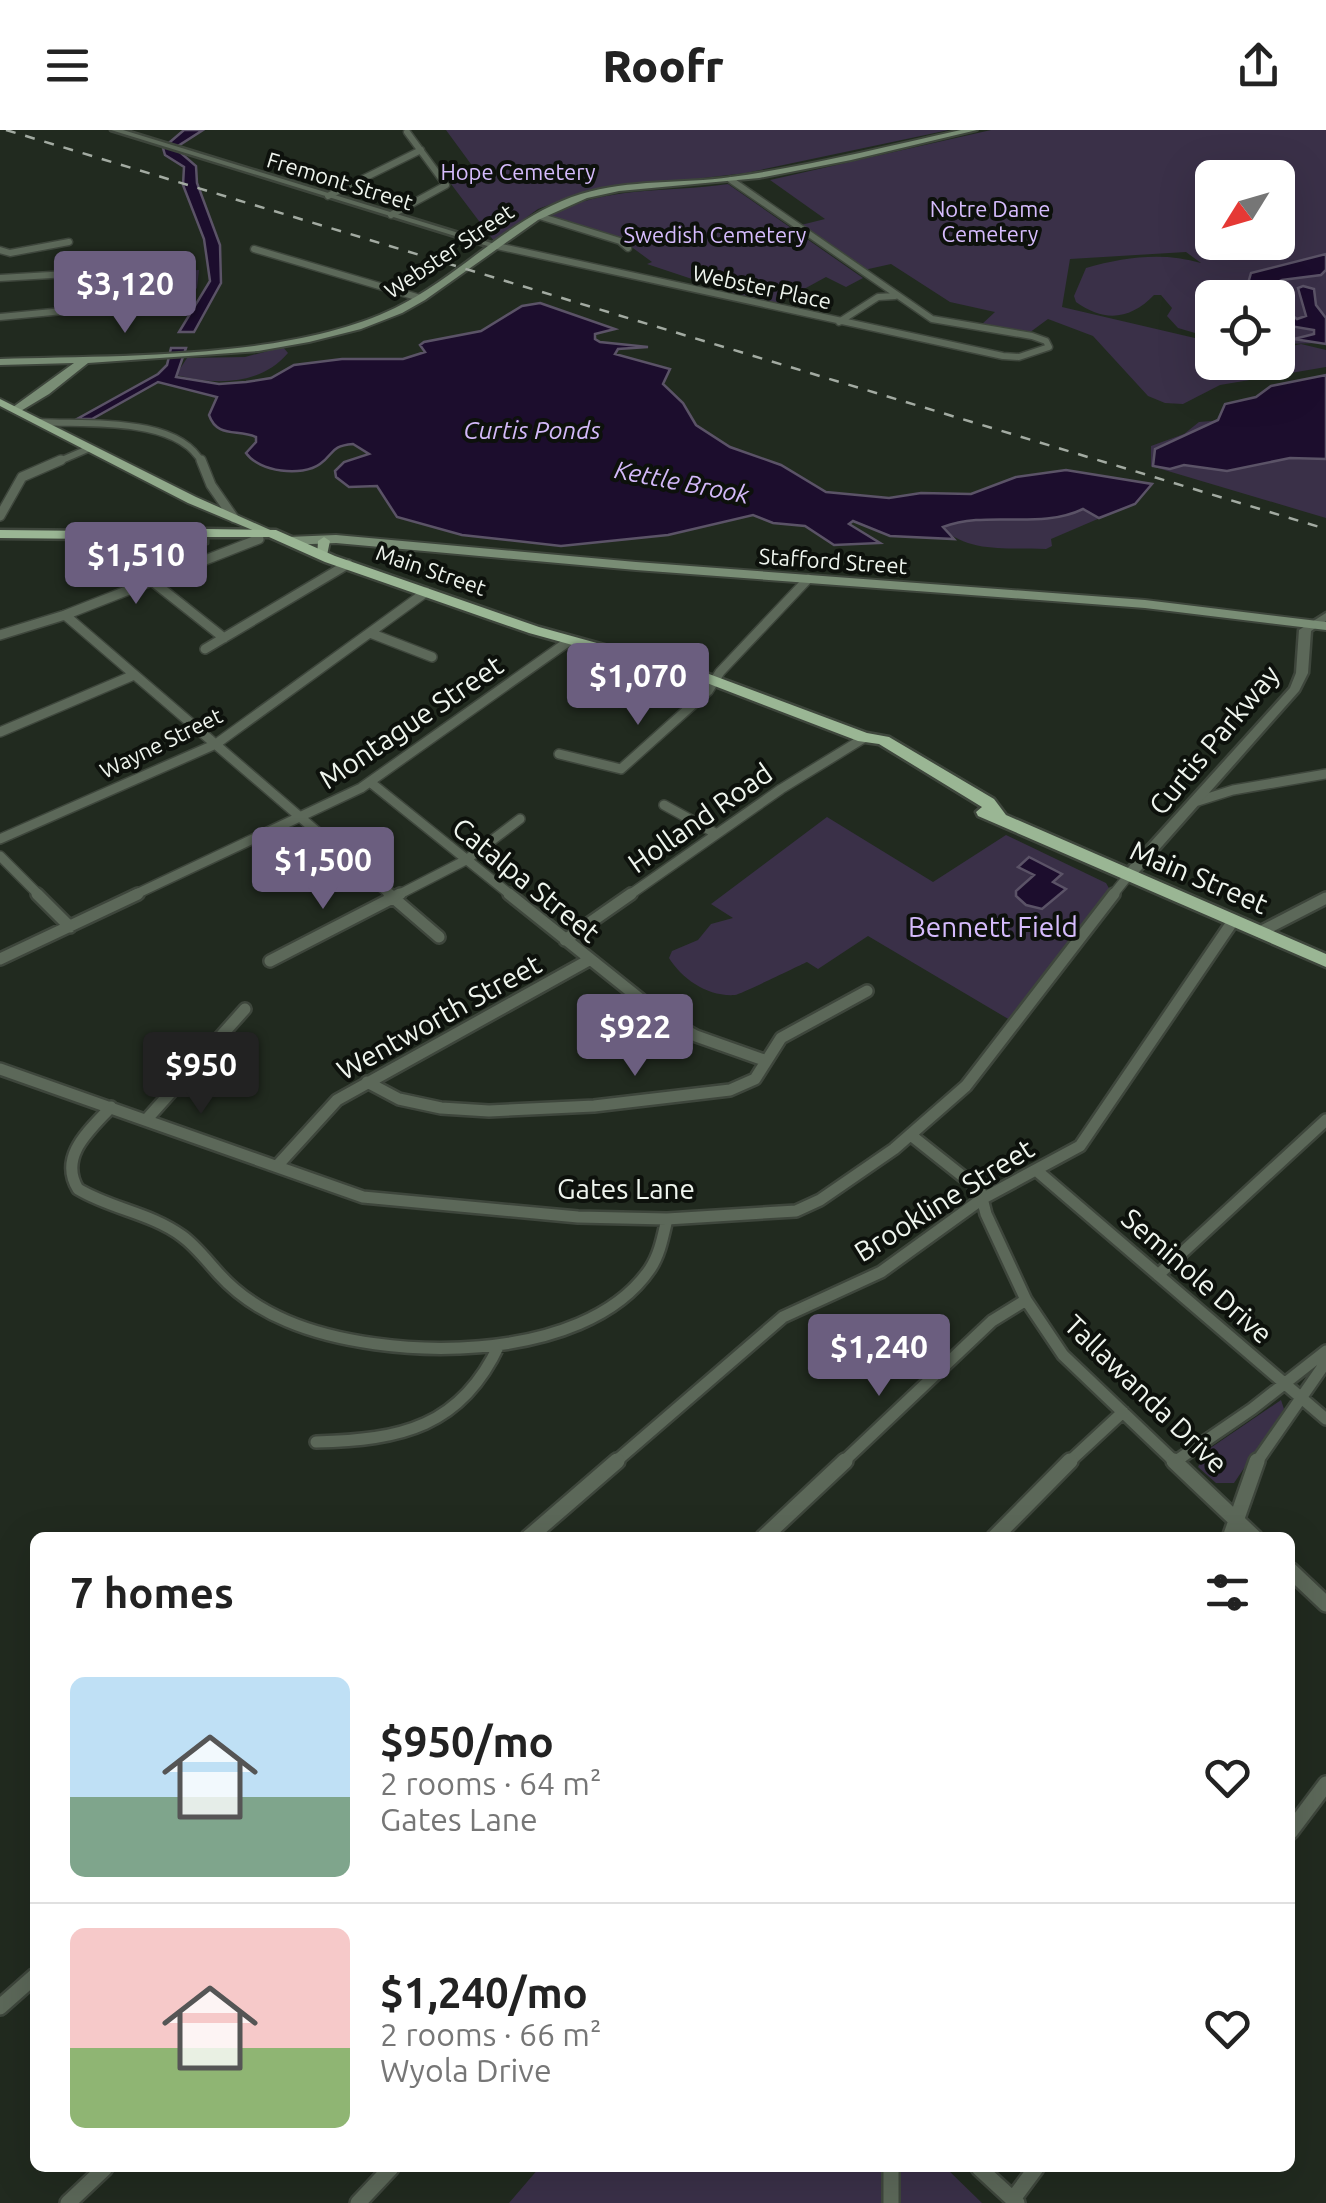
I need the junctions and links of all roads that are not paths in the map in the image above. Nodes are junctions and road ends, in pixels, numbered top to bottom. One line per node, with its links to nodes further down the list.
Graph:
1 (115, 130): 6 (street, Fremont Street)
2 (974, 130): 5 (main road, Webster Street)
3 (408, 132): 4 (street)
4 (421, 150): 6 (street); 7 (street)
5 (731, 180): 8 (main road, Webster Street); 16 (street)
6 (328, 196): 7 (street, Fremont Street)
7 (391, 215): 10 (street, Fremont Street)
8 (539, 216): 10 (main road, Webster Street); 11 (street)
9 (69, 242): 13 (street)
10 (497, 246): 17 (main road, Webster Street); 20 (street, Webster Place)
11 (628, 248)
12 (254, 249): 17 (street)
13 (0, 250)
14 (102, 272): 15 (street)
15 (0, 278)
16 (895, 296): 20 (street); 20 (street, Webster Place)
17 (420, 298): 21 (main road, Webster Street)
18 (116, 306): 19 (street)
19 (0, 316)
20 (839, 322)
21 (85, 359): 22 (main road, Webster Street); 24 (main road)
22 (0, 362)
23 (0, 402): 24 (main road)
24 (15, 410): 25 (main road); 26 (main road)
25 (0, 416)
26 (40, 422): 27 (main road); 29 (street)
27 (90, 448): 28 (street); 29 (main road)
28 (0, 516)
29 (230, 516): 31 (main road); 32 (main road)
30 (0, 534): 31 (highway, Main Street)
31 (200, 534): 32 (highway, Main Street)
32 (265, 536): 33 (highway, Main Street); 33 (main road, Stafford Street); 36 (street)
33 (327, 545): 34 (highway, Main Street); 35 (main road, Stafford Street)
34 (348, 564): 37 (highway, Main Street); 44 (street)
35 (808, 579): 40 (main road, Stafford Street); 49 (street)
36 (152, 580): 38 (street); 44 (street)
37 (426, 592): 42 (street, Wayne Street); 45 (highway, Main Street)
38 (64, 615): 43 (street); 48 (street)
39 (1326, 616): 40 (street)
40 (1310, 624): 41 (main road, Stafford Street); 56 (street, Curtis Parkway)
41 (1326, 626)
42 (370, 633): 47 (street); 52 (street, Wayne Street)
43 (0, 635)
44 (224, 638): 46 (street)
45 (570, 640): 49 (highway, Main Street); 55 (street, Montague Street)
46 (205, 650)
47 (432, 658)
48 (134, 674): 50 (street); 52 (street)
49 (714, 681): 51 (highway, Main Street); 53 (street)
50 (0, 732)
51 (864, 738): 60 (street, Holland Road); 64 (highway, Main Street)
52 (216, 744): 58 (street); 61 (street, Wayne Street)
53 (558, 754)
54 (1326, 774): 56 (street)
55 (370, 782): 58 (street, Montague Street); 63 (street, Catalpa Street)
56 (1198, 801): 64 (street, Curtis Parkway)
57 (664, 805): 60 (street)
58 (301, 818): 65 (street); 68 (street, Montague Street)
59 (520, 819): 63 (street)
60 (715, 834): 71 (street, Holland Road)
61 (0, 840)
62 (0, 856): 68 (street)
63 (466, 860): 65 (street); 71 (street, Catalpa Street)
64 (1128, 876): 67 (highway, Main Street); 84 (street, Gates Lane)
65 (394, 898): 70 (street); 75 (street)
66 (1326, 898): 69 (street)
67 (1233, 921): 69 (highway, Main Street); 86 (street, Brookline Street)
68 (70, 927): 72 (street, Montague Street)
69 (1260, 932): 74 (highway, Main Street)
70 (439, 937)
71 (565, 940): 73 (street, Catalpa Street)
72 (0, 959)
73 (590, 960): 78 (street, Catalpa Street); 80 (street, Wentworth Street)
74 (1326, 960)
75 (270, 961)
76 (867, 991): 78 (street)
77 (245, 1009): 82 (street)
78 (764, 1060): 80 (street)
79 (0, 1069): 81 (street, Gates Lane)
80 (367, 1082): 85 (street, Wentworth Street)
81 (111, 1106): 82 (street, Gates Lane); 91 (street)
82 (147, 1119): 85 (street, Gates Lane)
83 (1326, 1120): 89 (street)
84 (912, 1136): 87 (street, Tallawanda Drive); 88 (street, Gates Lane)
85 (276, 1166): 88 (street, Gates Lane)
86 (1036, 1170): 87 (street, Brookline Street); 89 (street, Seminole Drive)
87 (982, 1199): 90 (street, Tallawanda Drive); 101 (street, Brookline Street)
88 (667, 1219): 91 (street)
89 (1158, 1275): 94 (street, Seminole Drive)
90 (1026, 1300): 96 (street, Tallawanda Drive); 102 (street)
91 (499, 1345): 98 (street)
92 (1326, 1351): 94 (street)
93 (1326, 1362): 95 (street)
94 (1285, 1384): 95 (street, Seminole Drive); 99 (street)
95 (1298, 1396): 97 (street, Seminole Drive); 100 (street)
96 (1123, 1412): 99 (street, Tallawanda Drive); 103 (street)
97 (1326, 1419)
98 (316, 1442)
99 (1176, 1461): 100 (street, Tallawanda Drive)
100 (1239, 1520): 104 (street); 105 (street, Tallawanda Drive)
101 (535, 1532)
102 (769, 1532)
103 (1000, 1532)
104 (1233, 1532)
105 (1250, 1532)
106 (1295, 1575): 107 (street)
107 (1326, 1604)
108 (1326, 1784): 109 (street)
109 (1295, 1825)
110 (30, 1980): 111 (street)
111 (0, 2007)
112 (101, 2172): 118 (street)
113 (387, 2172): 119 (street)
114 (891, 2172): 120 (street)
115 (983, 2172): 117 (street)
116 (1033, 2172): 117 (street)
117 (1014, 2201)
118 (68, 2203)
119 (358, 2203)
120 (891, 2203)

